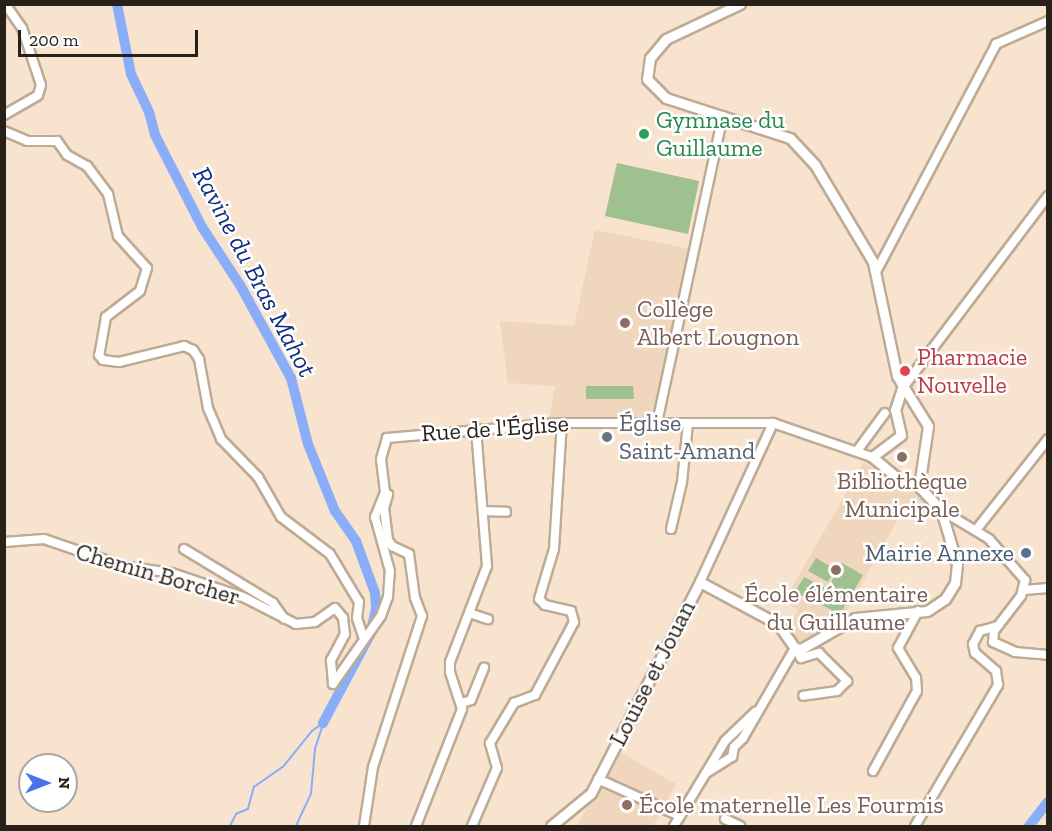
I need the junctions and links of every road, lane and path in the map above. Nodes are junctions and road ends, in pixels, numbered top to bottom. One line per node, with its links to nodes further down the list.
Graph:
1 (5, 4): 4 (street)
2 (740, 4): 5 (main road)
3 (1047, 21): 8 (street)
4 (4, 115)
5 (723, 116): 8 (main road); 12 (street)
6 (4, 131): 36 (street)
7 (1047, 196): 9 (street)
8 (876, 272): 9 (main road)
9 (902, 389): 18 (main road); 20 (main road)
10 (885, 413): 17 (street)
11 (562, 423): 12 (street, Rue de l'Église); 15 (street, Rue de l'Église); 50 (street)
12 (657, 423): 13 (street, Rue de l'Église)
13 (687, 423): 14 (street, Rue de l'Église); 24 (street)
14 (773, 423): 17 (street, Rue de l'Église); 28 (street)
15 (476, 428): 19 (street, Rue de l'Église); 22 (street)
16 (1047, 439): 25 (street)
17 (857, 451): 18 (street, Rue de l'Église)
18 (872, 457): 20 (main road)
19 (387, 482): 36 (street); 48 (street)
20 (919, 486): 21 (main road)
21 (941, 510): 25 (street); 31 (main road)
22 (483, 511): 23 (street); 32 (street)
23 (506, 512)
24 (671, 529)
25 (976, 530): 30 (street)
26 (4, 542): 33 (street, Chemin Borcher)
27 (184, 549): 33 (street)
28 (700, 582): 37 (main road, Louise et Jouan); 45 (main road, Louise et Jouan)
29 (1047, 588): 30 (street)
30 (1024, 590): 35 (street)
31 (918, 611): 37 (main road); 43 (street)
32 (469, 613): 34 (street); 41 (street)
33 (284, 619): 36 (street, Chemin Borcher)
34 (488, 620)
35 (997, 627): 38 (street); 54 (street)
36 (365, 633)
37 (795, 648): 40 (street); 42 (street)
38 (1047, 655)
39 (484, 668): 41 (street)
40 (803, 696)
41 (462, 703): 49 (street)
42 (756, 711): 44 (street); 44 (street)
43 (873, 771)
44 (706, 773): 46 (street)
45 (598, 779): 46 (street); 51 (main road, Louise et Jouan)
46 (680, 816): 52 (street)
47 (725, 819): 53 (street)
48 (364, 826)
49 (416, 826)
50 (472, 826)
51 (551, 826)
52 (675, 826)
53 (741, 826)
54 (915, 826)

